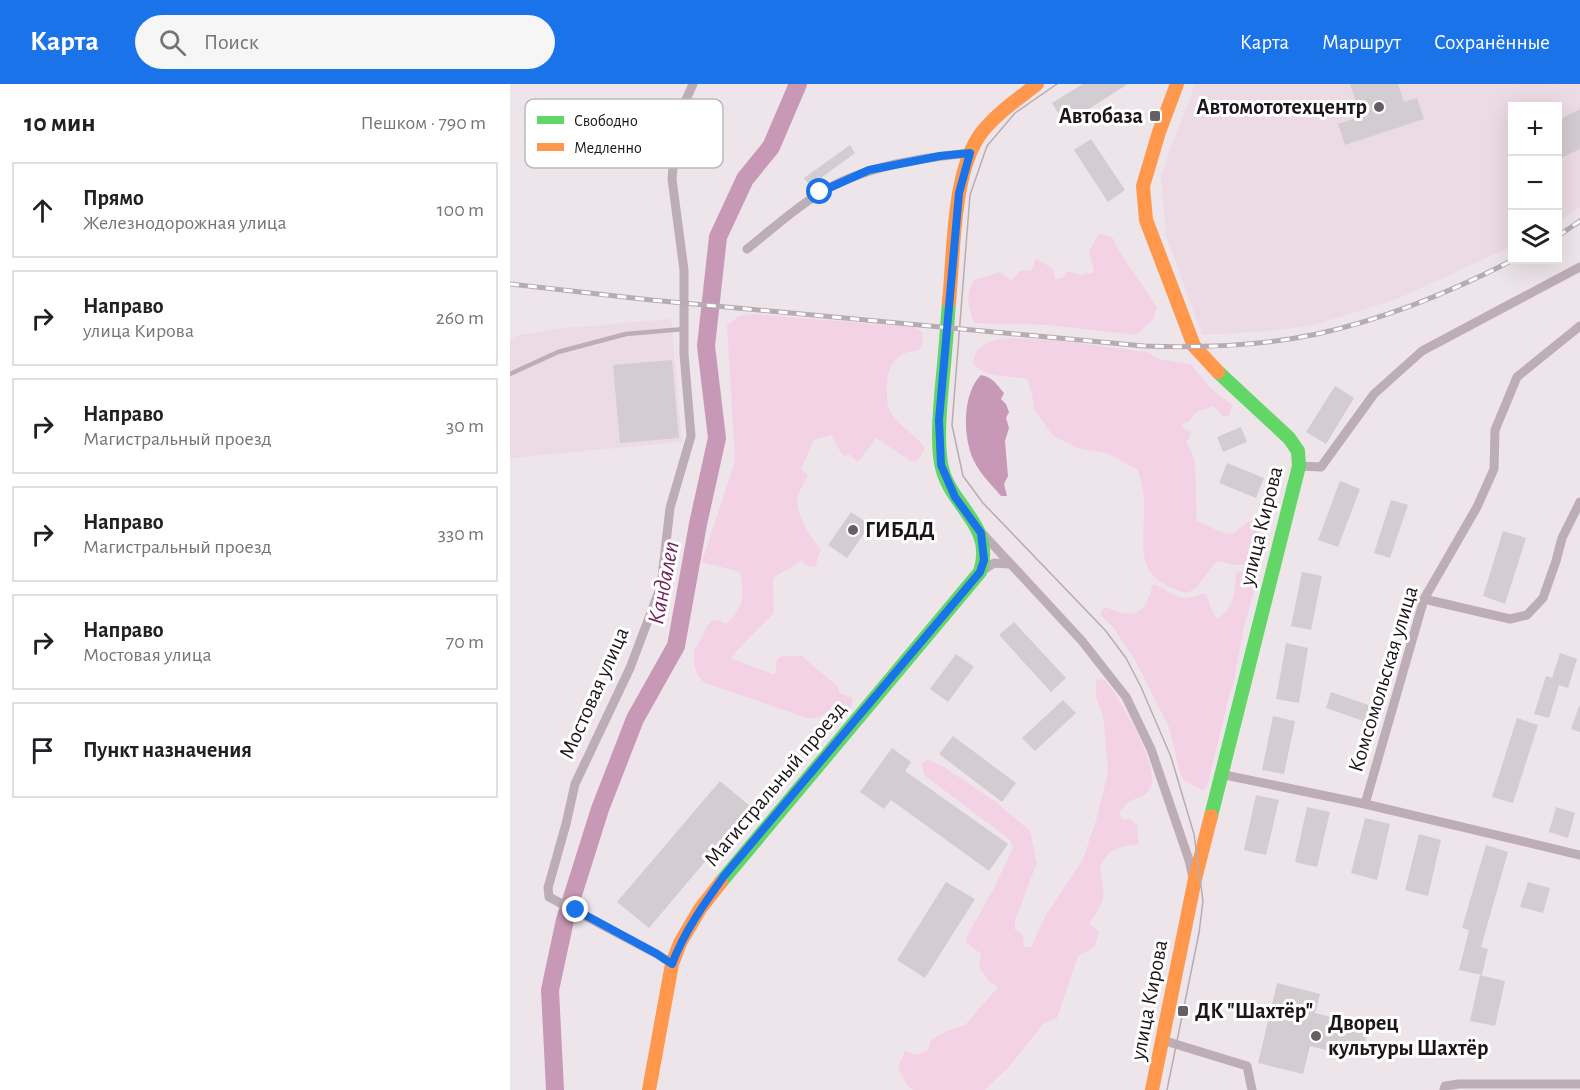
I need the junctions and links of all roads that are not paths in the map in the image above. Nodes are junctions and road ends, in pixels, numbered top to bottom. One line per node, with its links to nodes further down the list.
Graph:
1 (693, 84): 4 (street, Мостовая улица)
2 (1037, 84): 5 (main road, улица Кирова)
3 (1177, 84): 12 (main road, улица Кирова)
4 (686, 99)
5 (970, 153): 7 (street); 14 (main road, улица Кирова)
6 (673, 168): 10 (street, Мостовая улица)
7 (747, 249)
8 (1580, 267): 12 (street)
9 (1580, 326): 17 (street, Комсомольская улица)
10 (684, 328): 11 (lane); 22 (street, Мостовая улица)
11 (510, 374)
12 (1299, 466): 18 (main road, улица Кирова)
13 (1580, 502): 17 (street)
14 (981, 533): 15 (street, улица Кирова); 16 (main road)
15 (1009, 564): 16 (street); 21 (street, улица Кирова)
16 (980, 572): 22 (main road, Магистральный проезд)
17 (1424, 598): 19 (street, Комсомольская улица)
18 (1220, 774): 19 (street); 21 (main road, улица Кирова)
19 (1365, 804): 20 (street)
20 (1580, 855)
21 (1194, 884): 23 (main road, улица Кирова)
22 (672, 964): 25 (main road, Магистральный проезд)
23 (1162, 1040): 26 (main road, улица Кирова); 27 (street)
24 (1580, 1084): 28 (street)
25 (649, 1090)
26 (1152, 1090)
27 (1252, 1090)
28 (1444, 1090)

